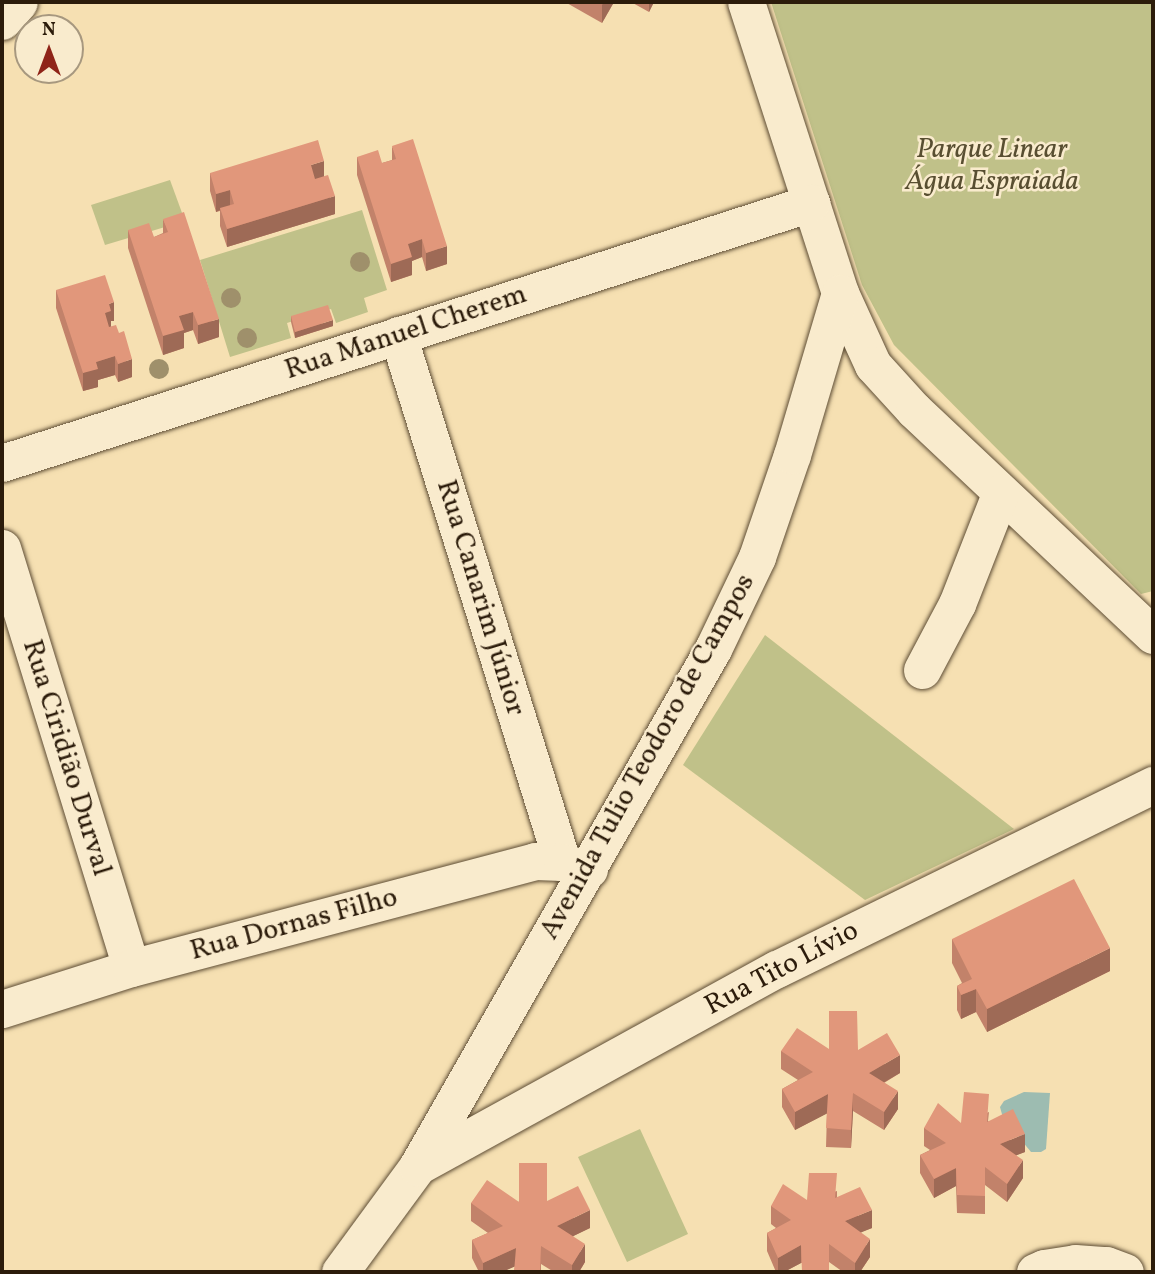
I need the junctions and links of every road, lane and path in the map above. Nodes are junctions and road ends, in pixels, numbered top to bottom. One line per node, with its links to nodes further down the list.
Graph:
1 (746, 2): 2 (street)
2 (811, 203): 3 (street); 4 (street, Rua Manuel Cherem)
3 (840, 293): 6 (street); 11 (street, Avenida Tulio Teodoro de Campos)
4 (398, 335): 5 (street, Rua Manuel Cherem); 11 (street, Rua Canarim Júnior)
5 (2, 463)
6 (1001, 492): 8 (street); 9 (street)
7 (2, 548): 12 (street, Rua Ciridião Durval)
8 (1153, 635)
9 (922, 670)
10 (1153, 785): 14 (street, Rua Tito Lívio)
11 (576, 865): 12 (street, Rua Dornas Filho); 14 (street, Avenida Tulio Teodoro de Campos)
12 (131, 968): 13 (street, Rua Dornas Filho)
13 (2, 1009)
14 (418, 1167): 15 (street, Avenida Tulio Teodoro de Campos)
15 (340, 1272)
16 (1035, 1272): 17 (street)
17 (1125, 1272)

